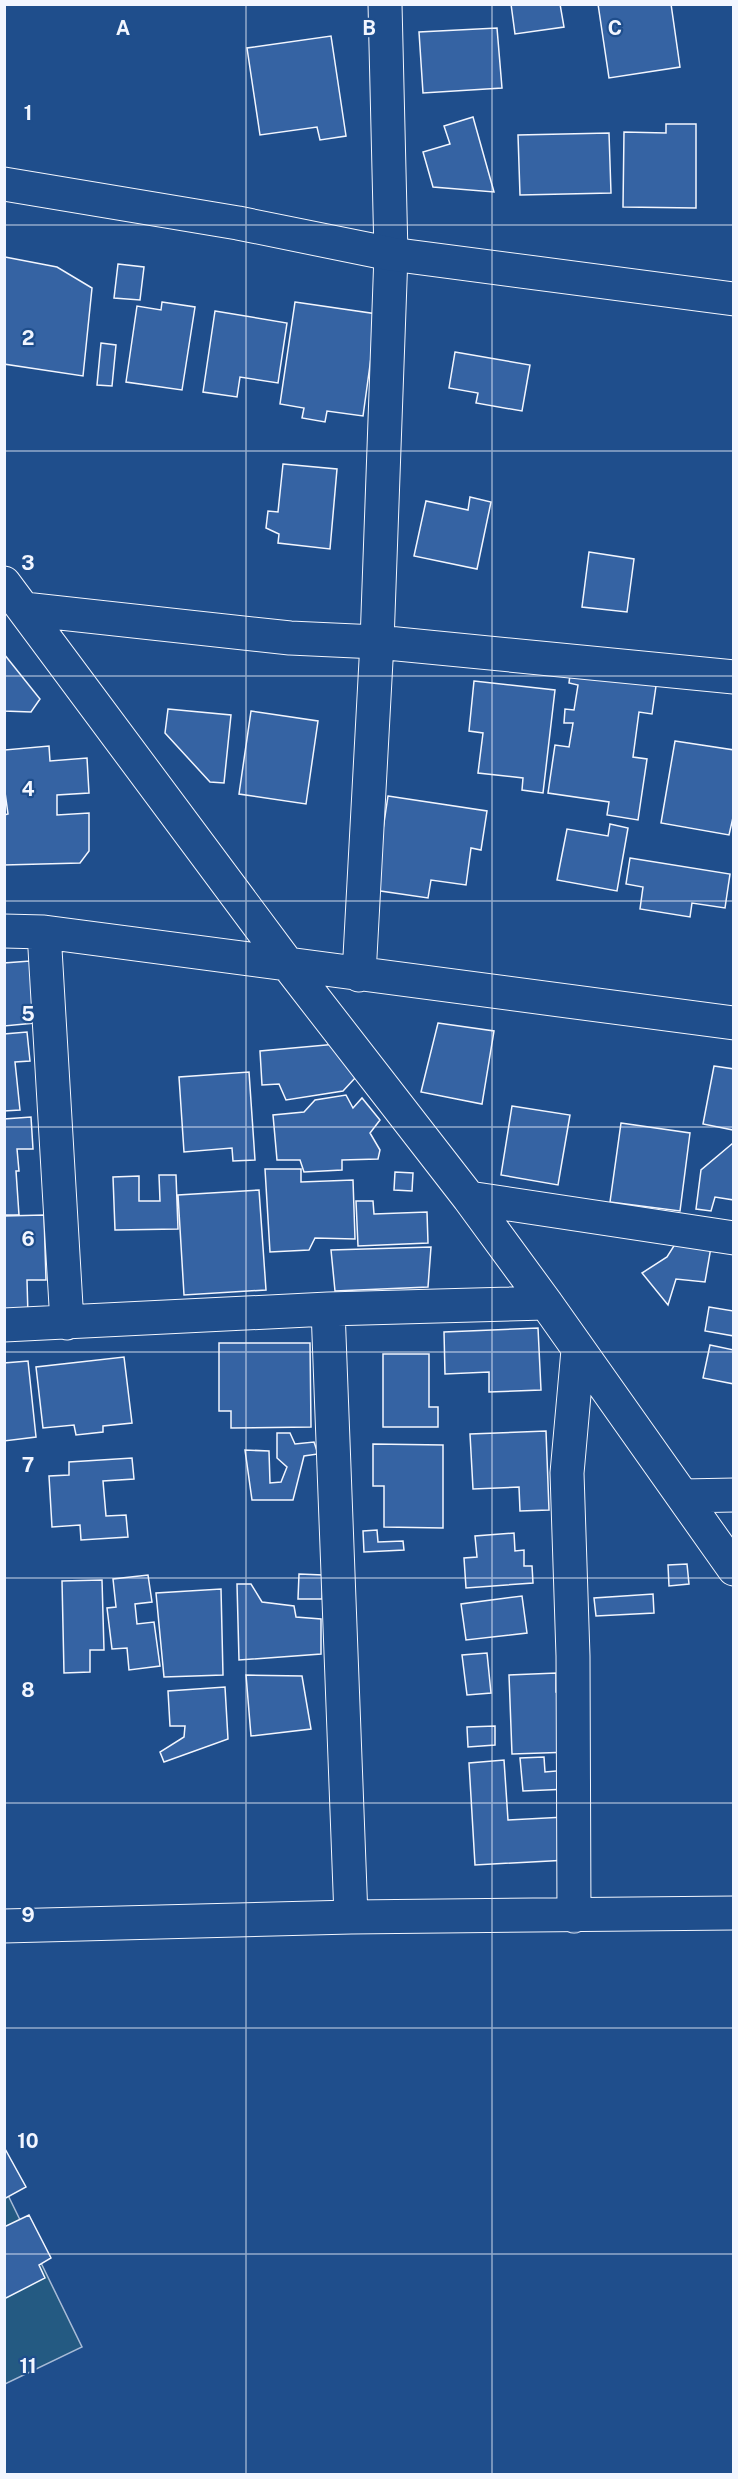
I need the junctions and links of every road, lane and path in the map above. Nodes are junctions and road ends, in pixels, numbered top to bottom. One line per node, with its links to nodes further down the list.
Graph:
1 (385, 4): 3 (street)
2 (4, 184): 3 (street)
3 (392, 254): 4 (street); 7 (street)
4 (734, 299)
5 (4, 583): 6 (street)
6 (24, 609): 7 (street); 11 (street)
7 (377, 642): 8 (street); 12 (street)
8 (734, 676)
9 (4, 931): 10 (street)
10 (44, 932): 11 (street); 18 (street)
11 (289, 966): 12 (street); 14 (street)
12 (359, 975): 13 (street)
13 (734, 1023)
14 (469, 1198): 15 (street); 16 (street)
15 (734, 1238)
16 (546, 1303): 17 (street); 20 (street)
17 (328, 1309): 18 (street); 26 (street)
18 (67, 1323): 19 (street)
19 (4, 1325)
20 (578, 1350): 22 (street); 25 (street)
21 (734, 1495): 22 (street)
22 (683, 1497): 23 (street)
23 (734, 1569)
24 (734, 1913): 25 (street)
25 (574, 1916): 26 (street)
26 (351, 1917): 27 (street)
27 (4, 1926)

